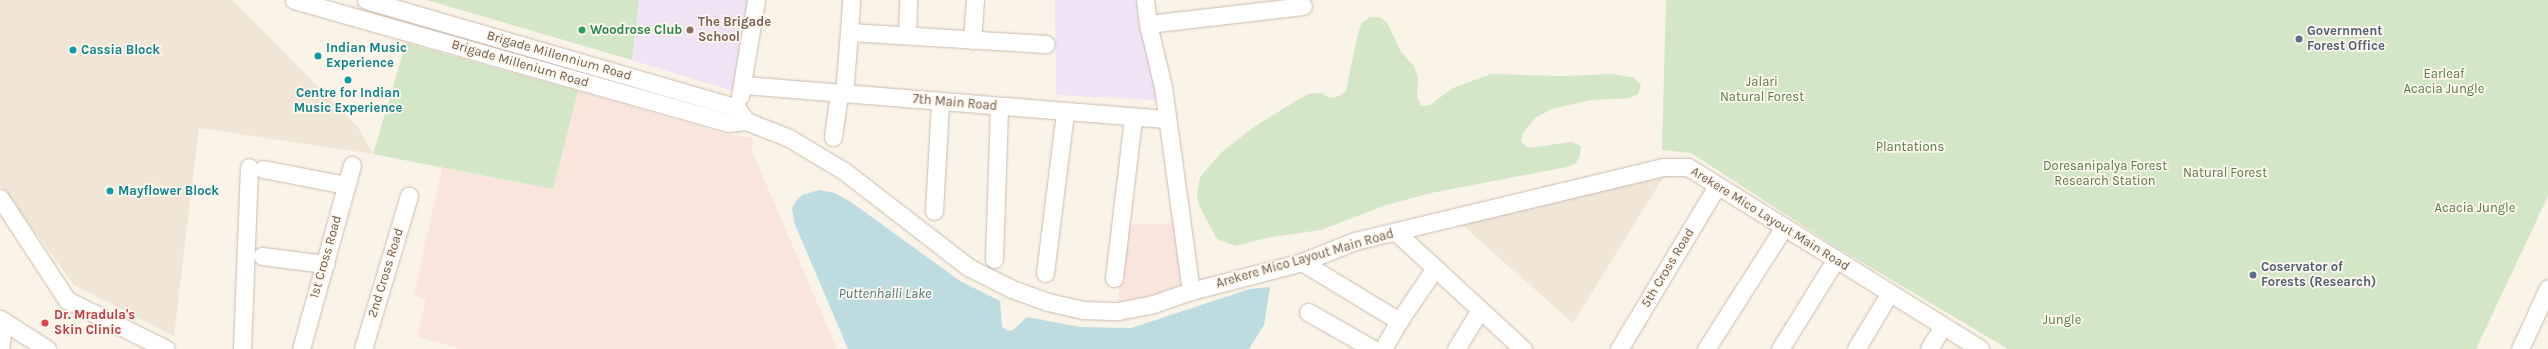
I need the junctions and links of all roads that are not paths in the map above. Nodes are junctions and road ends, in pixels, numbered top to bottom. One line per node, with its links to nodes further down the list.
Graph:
1 (294, 0): 19 (street, Brigade Millenium Road)
2 (366, 0): 19 (street, Brigade Millennium Road)
3 (756, 0): 14 (street)
4 (851, 0): 10 (street)
5 (908, 0): 11 (street)
6 (975, 0): 12 (street)
7 (1145, 0): 9 (street)
8 (1303, 6): 9 (street)
9 (1148, 24): 21 (street)
10 (849, 32): 11 (street); 15 (street)
11 (907, 36): 12 (street)
12 (972, 40): 13 (street)
13 (1046, 44)
14 (743, 86): 15 (street, 7th Main Road); 19 (street)
15 (842, 94): 16 (street, 7th Main Road); 22 (street)
16 (940, 102): 17 (street, 7th Main Road); 28 (street)
17 (1000, 107): 18 (street, 7th Main Road); 32 (street)
18 (1065, 112): 20 (street, 7th Main Road); 37 (street)
19 (739, 118): 40 (street, Arekere Mico Layout Main Road)
20 (1133, 118): 21 (street, 7th Main Road); 38 (street)
21 (1167, 119): 40 (street)
22 (833, 137)
23 (352, 165): 24 (street, 1st Cross Road)
24 (346, 185): 35 (street, 1st Cross Road); 51 (street)
25 (1717, 186): 29 (street, Arekere Mico Layout Main Road); 30 (street, Arekere Mico Layout Main Road); 58 (street, 5th Cross Road)
26 (409, 196): 53 (street, 2nd Cross Road)
27 (0, 198): 48 (street)
28 (934, 210)
29 (1784, 227): 33 (street, Arekere Mico Layout Main Road); 59 (street)
30 (1396, 232): 34 (street, Arekere Mico Layout Main Road); 36 (street)
31 (262, 256): 35 (street)
32 (994, 259)
33 (1836, 259): 41 (street, Arekere Mico Layout Main Road); 60 (street)
34 (1302, 262): 40 (street, Arekere Mico Layout Main Road); 46 (street)
35 (325, 264): 52 (street, 1st Cross Road)
36 (1435, 268): 42 (street); 46 (street)
37 (1045, 273)
38 (1114, 278)
39 (2548, 288): 45 (street)
40 (1191, 291)
41 (1889, 294): 47 (street, Arekere Mico Layout Main Road); 61 (street)
42 (1480, 310): 56 (street); 57 (street)
43 (1308, 312): 54 (street)
44 (2, 320): 49 (street); 50 (street)
45 (2540, 320): 64 (street)
46 (1399, 321): 55 (street)
47 (1943, 326): 62 (street); 63 (street, Arekere Mico Layout Main Road)
48 (162, 348)
49 (0, 349)
50 (47, 349)
51 (242, 349)
52 (301, 349)
53 (363, 349)
54 (1374, 349)
55 (1382, 349)
56 (1456, 349)
57 (1523, 349)
58 (1619, 349)
59 (1706, 349)
60 (1780, 349)
61 (1856, 349)
62 (1929, 349)
63 (1980, 349)
64 (2520, 349)

